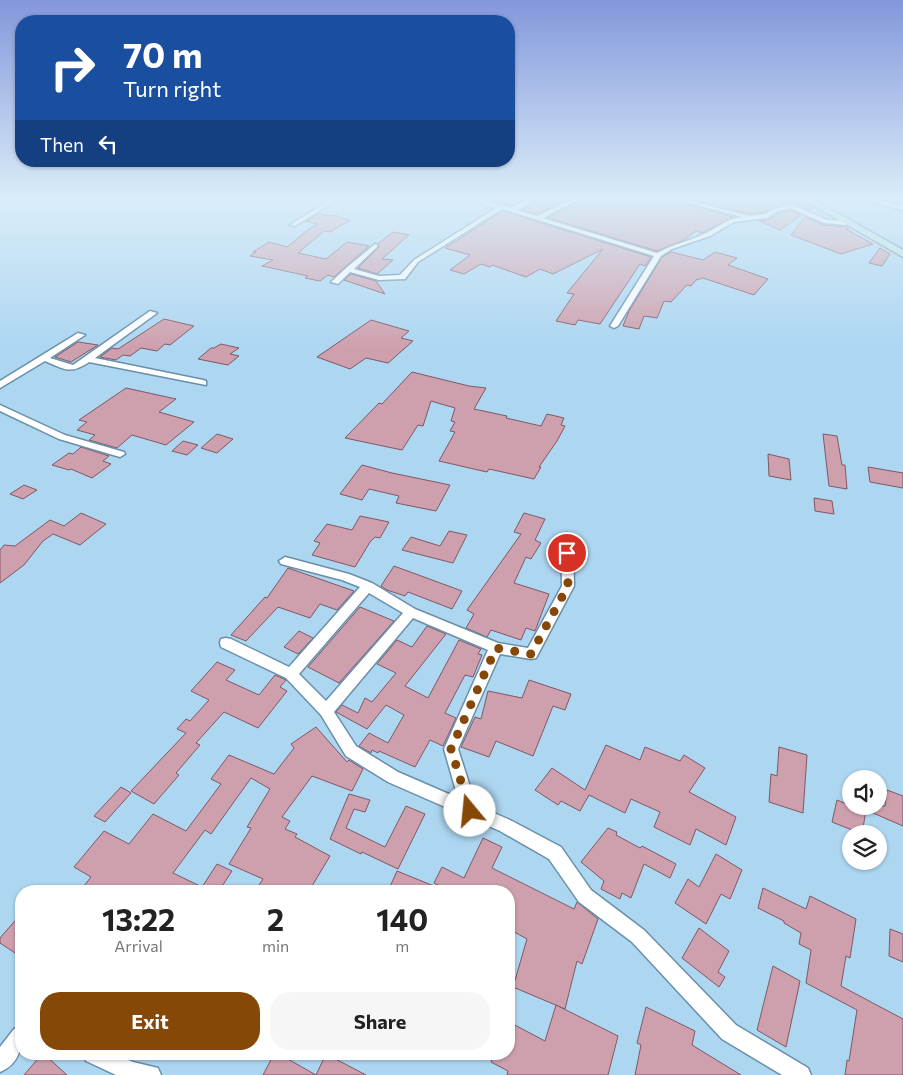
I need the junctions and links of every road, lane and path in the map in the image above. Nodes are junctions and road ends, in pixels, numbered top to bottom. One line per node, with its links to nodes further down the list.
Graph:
1 (373, 248): 6 (street)
2 (436, 248): 6 (street)
3 (635, 248): 5 (street)
4 (670, 248): 5 (street)
5 (658, 255): 9 (street)
6 (348, 270): 7 (street)
7 (334, 282)
8 (153, 313): 12 (street)
9 (614, 326)
10 (81, 335): 11 (street)
11 (44, 358): 12 (street); 14 (street)
12 (88, 359): 13 (street)
13 (203, 382)
14 (0, 385)
15 (0, 408): 16 (street)
16 (120, 454)
17 (567, 537): 22 (street)
18 (285, 561): 19 (street)
19 (368, 586): 20 (street); 23 (street)
20 (411, 612): 22 (street); 24 (street)
21 (226, 643): 23 (street)
22 (496, 648): 25 (street)
23 (291, 674): 24 (street)
24 (326, 711): 25 (street)
25 (470, 811): 30 (street)
26 (15, 1043): 28 (street)
27 (106, 1060): 29 (street)
28 (0, 1062)
29 (151, 1075)
30 (800, 1075)

